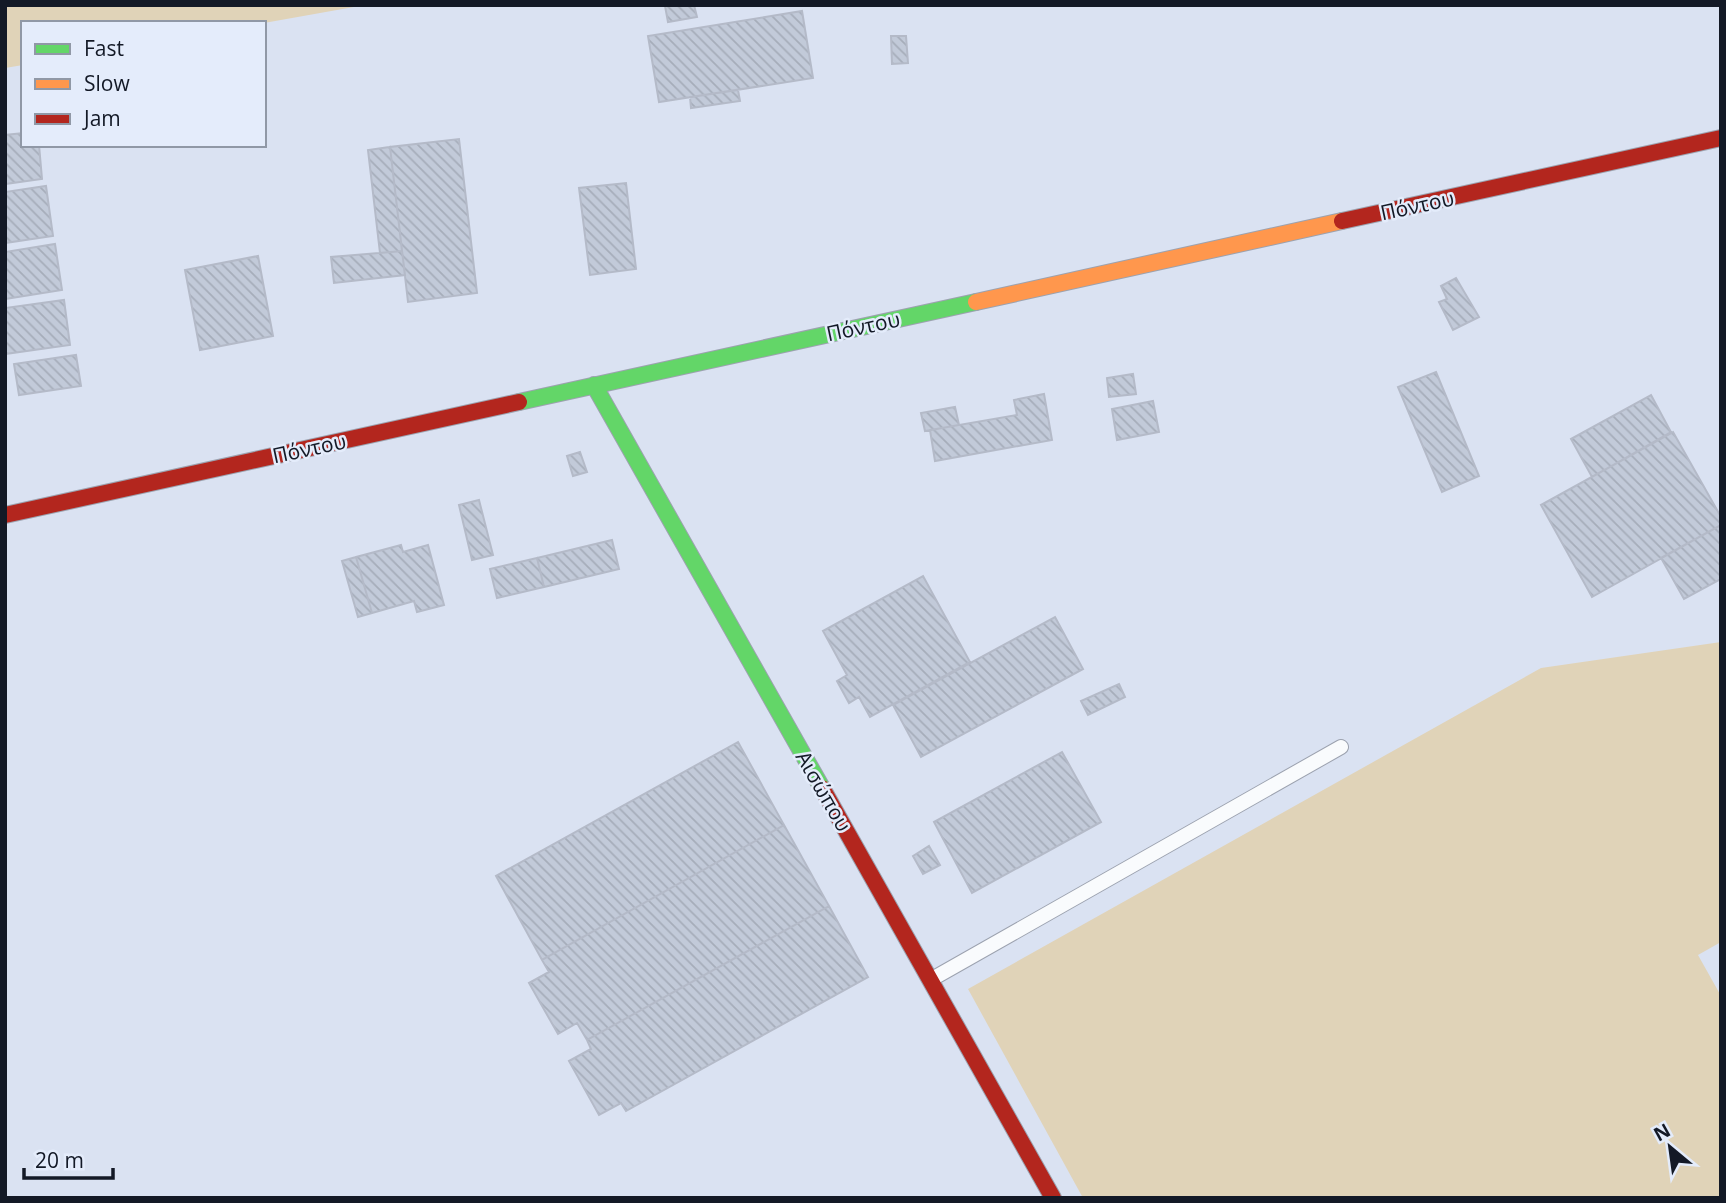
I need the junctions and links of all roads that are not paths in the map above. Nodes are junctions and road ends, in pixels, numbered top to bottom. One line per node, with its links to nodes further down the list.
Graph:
1 (1721, 138): 2 (street, Πόντου)
2 (594, 385): 3 (street, Πόντου); 5 (street, Αισώπου)
3 (5, 515)
4 (1341, 747): 5 (lane)
5 (931, 980): 6 (street, Αισώπου)
6 (1053, 1198)

